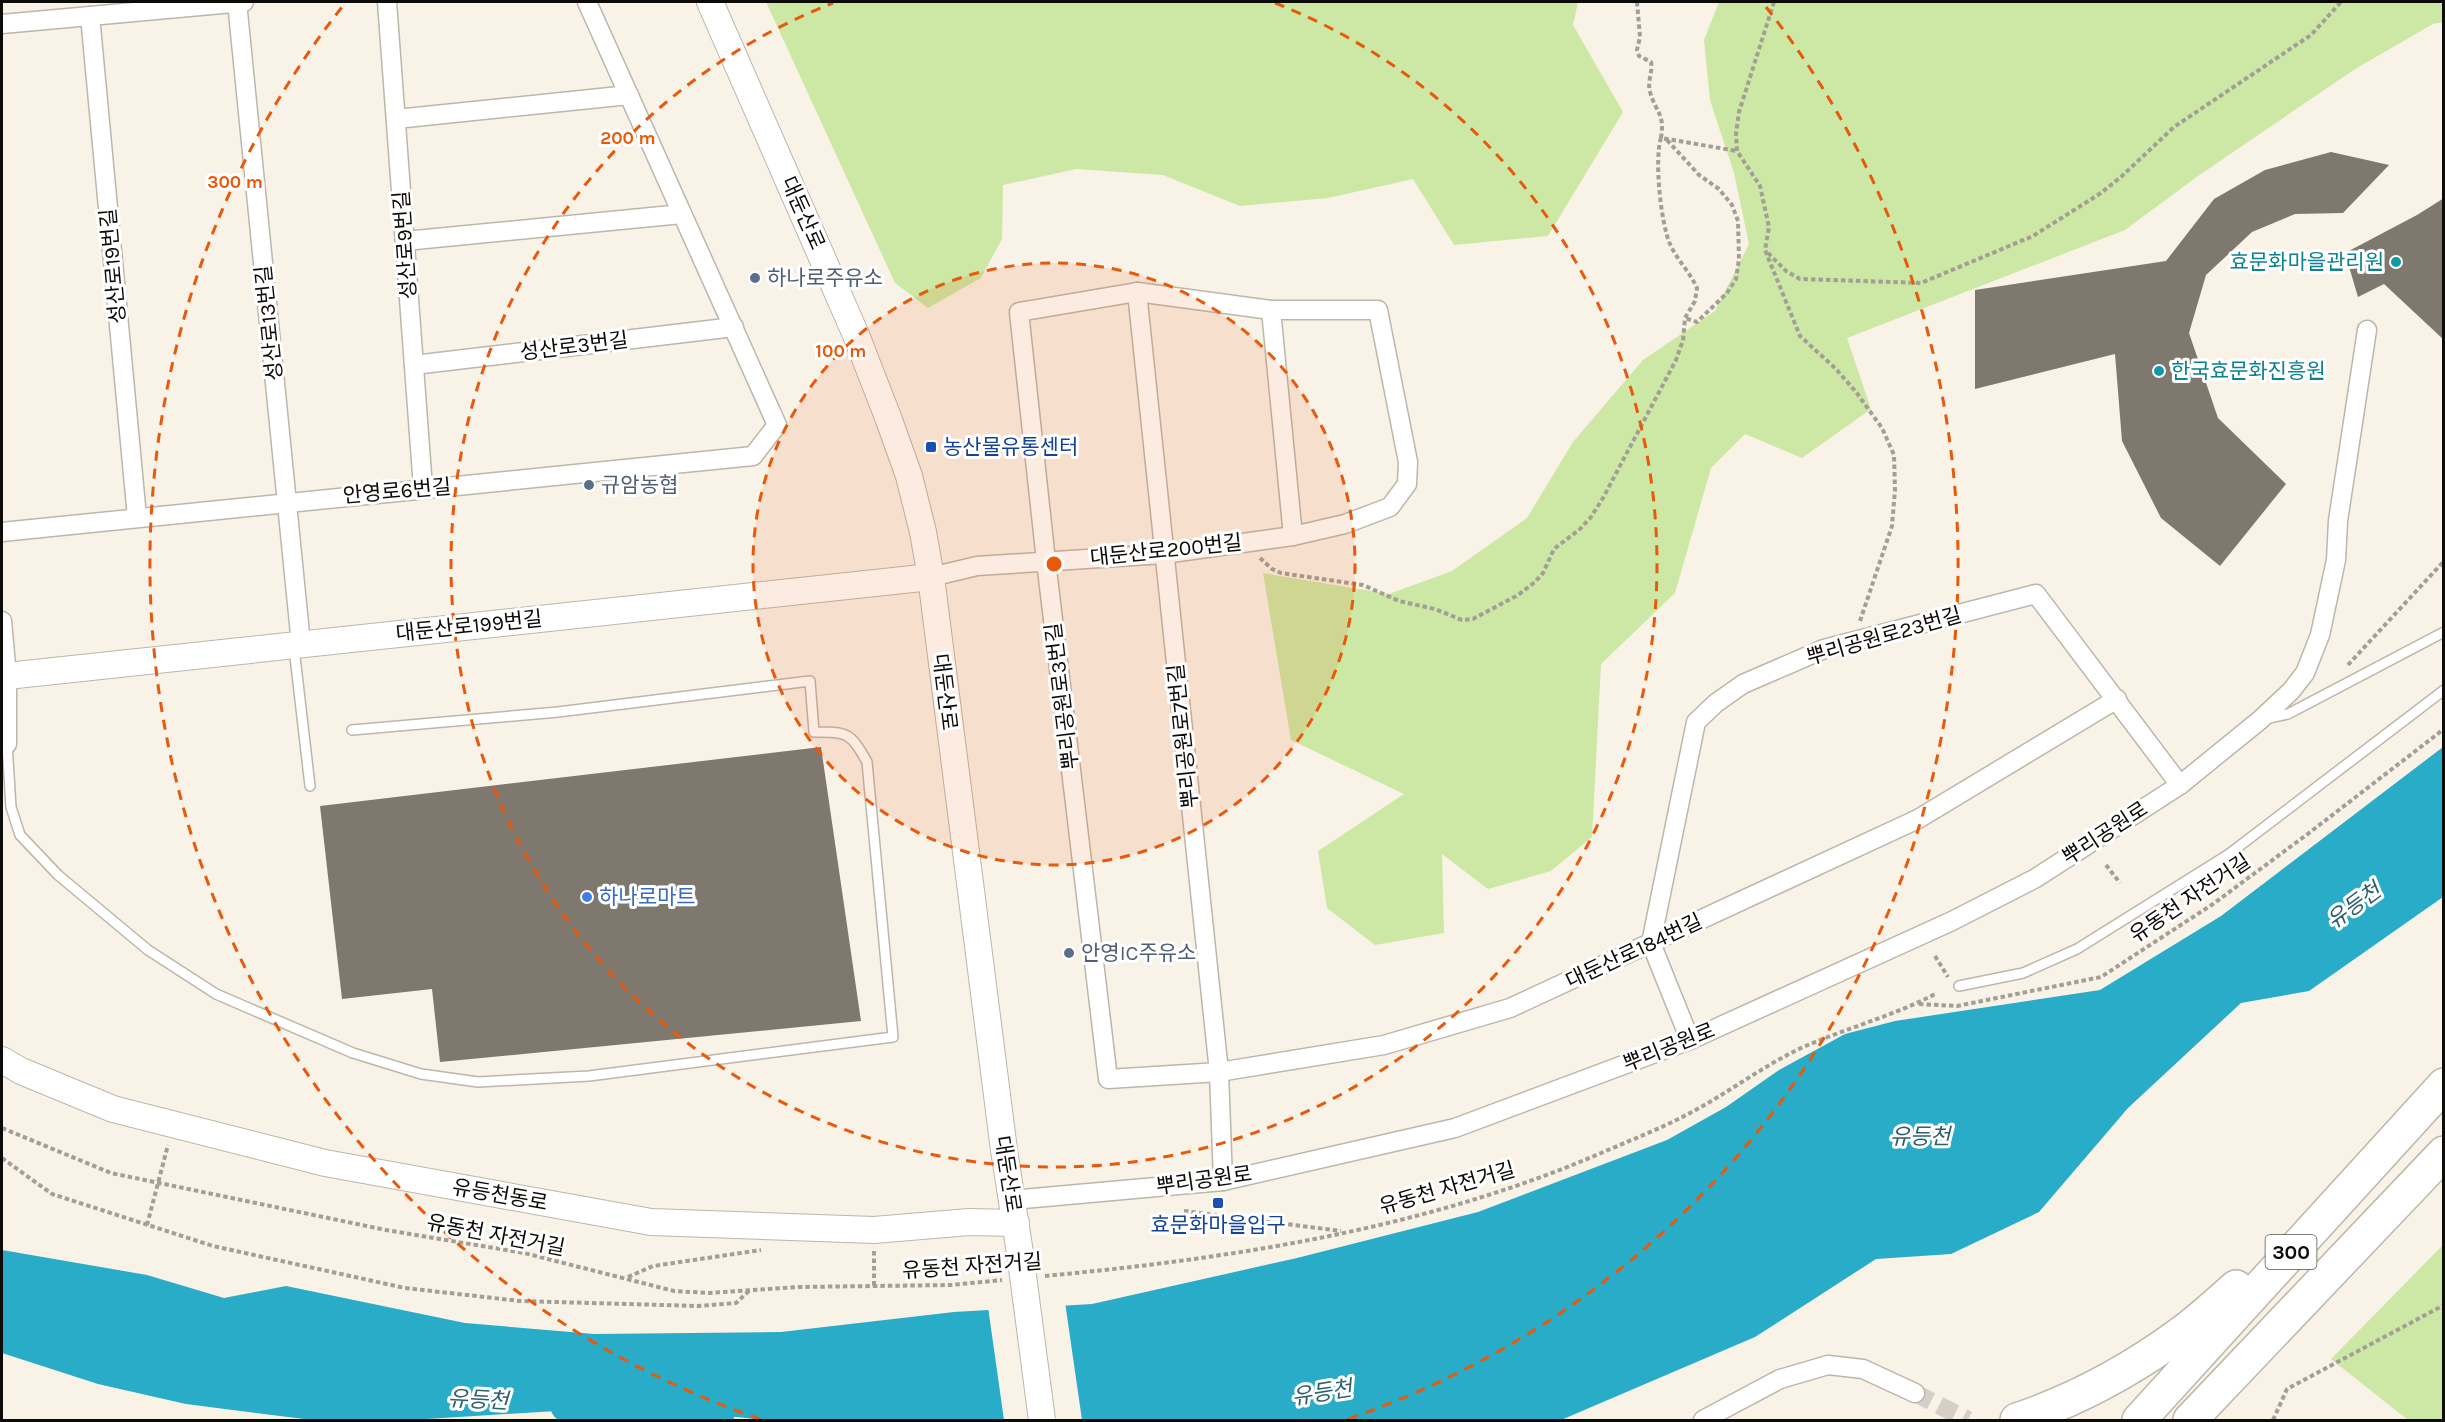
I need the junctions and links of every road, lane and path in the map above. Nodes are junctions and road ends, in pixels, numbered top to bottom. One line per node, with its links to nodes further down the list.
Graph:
1 (237, 2): 2 (street); 9 (street); 27 (street, 성산로13번길)
2 (244, 2)
3 (387, 2): 12 (street, 성산로9번길)
4 (587, 2): 11 (street)
5 (710, 2): 35 (main road, 대둔산로)
6 (1637, 2): 13 (path)
7 (1774, 2): 15 (path)
8 (2341, 2): 18 (path)
9 (90, 16): 10 (street); 28 (street, 성산로19번길)
10 (2, 24)
11 (628, 94): 12 (street); 16 (street)
12 (396, 119): 17 (street, 성산로9번길)
13 (1661, 138): 14 (path); 22 (path)
14 (1667, 139): 15 (path); 22 (path)
15 (1737, 151): 18 (path)
16 (682, 214): 17 (street); 23 (street)
17 (405, 241): 25 (street, 성산로9번길)
18 (1765, 250): 38 (path)
19 (1137, 292): 20 (street, 대둔산로200번길); 21 (street, 대둔산로200번길); 32 (street, 뿌리공원로7번길)
20 (1270, 310): 30 (street); 30 (street, 대둔산로200번길)
21 (1019, 312): 33 (street, 뿌리공원로3번길)
22 (1685, 318): 31 (path)
23 (734, 327): 25 (street, 성산로3번길); 26 (street, 안영로6번길)
24 (2367, 330): 44 (street, 뿌리공원로)
25 (414, 365): 26 (street, 성산로9번길)
26 (423, 488): 27 (street, 안영로6번길)
27 (286, 501): 28 (street, 안영로6번길); 39 (street, 성산로13번길)
28 (137, 517): 29 (street, 안영로6번길)
29 (2, 531)
30 (1293, 536): 31 (street, 대둔산로200번길)
31 (1248, 542): 32 (street, 대둔산로200번길)
32 (1164, 554): 33 (street, 대둔산로200번길); 60 (street, 뿌리공원로7번길)
33 (1046, 561): 35 (street, 대둔산로200번길); 61 (street, 뿌리공원로3번길)
34 (2444, 561): 40 (path)
35 (931, 577): 39 (main road, 대둔산로199번길); 71 (main road, 대둔산로)
36 (2, 621): 41 (street)
37 (2444, 632): 44 (lane)
38 (1852, 642): 43 (street, 뿌리공원로23번길); 52 (street, 뿌리공원로23번길)
39 (297, 644): 41 (main road, 대둔산로199번길); 49 (lane)
40 (2345, 668)
41 (4, 676): 47 (street)
42 (2444, 690): 55 (lane)
43 (2117, 699): 48 (street, 뿌리공원로23번길); 52 (street, 대둔산로184번길)
44 (2260, 720): 48 (street, 뿌리공원로)
45 (2444, 729): 57 (path, 유동천 자전거길)
46 (352, 730): 47 (lane)
47 (7, 744)
48 (2180, 784): 58 (street, 뿌리공원로)
49 (310, 786)
50 (2106, 865): 51 (path)
51 (2120, 883)
52 (1651, 943): 58 (street); 60 (street, 대둔산로184번길)
53 (1935, 956): 54 (path)
54 (1948, 977)
55 (1959, 986)
56 (1937, 993): 57 (path, 유동천 자전거길)
57 (1917, 1004): 74 (path, 유동천 자전거길)
58 (1690, 1040): 67 (street, 뿌리공원로)
59 (2, 1060): 63 (main road, 유등천동로)
60 (1219, 1072): 61 (street, 대둔산로184번길); 67 (street, 뿌리공원로7번길)
61 (1108, 1079)
62 (2444, 1085): 69 (highway, 300)
63 (173, 1124): 68 (path); 73 (main road, 유등천동로)
64 (2, 1128): 68 (path, 유동천 자전거길)
65 (2444, 1153): 87 (highway, 300)
66 (2, 1158): 72 (path)
67 (1223, 1181): 71 (street, 뿌리공원로)
68 (158, 1183): 72 (path); 77 (path, 유동천 자전거길)
69 (2340, 1198): 85 (highway); 86 (highway, 300)
70 (1184, 1211): 74 (path)
71 (1014, 1212): 73 (main road, 유등천동로); 83 (main road, 대둔산로, bridge)
72 (147, 1225): 80 (path)
73 (874, 1230): 79 (path)
74 (1345, 1232): 76 (path, 유동천 자전거길)
75 (764, 1250): 77 (path)
76 (1035, 1277)
77 (628, 1278): 80 (path, 유동천 자전거길)
78 (1011, 1279): 79 (path, 유동천 자전거길)
79 (874, 1286): 80 (path, 유동천 자전거길)
80 (750, 1290)
81 (2444, 1305): 88 (path)
82 (1915, 1393): 84 (street)
83 (1042, 1420)
84 (1703, 1420)
85 (2017, 1420)
86 (2139, 1420)
87 (2190, 1420)
88 (2274, 1420)

